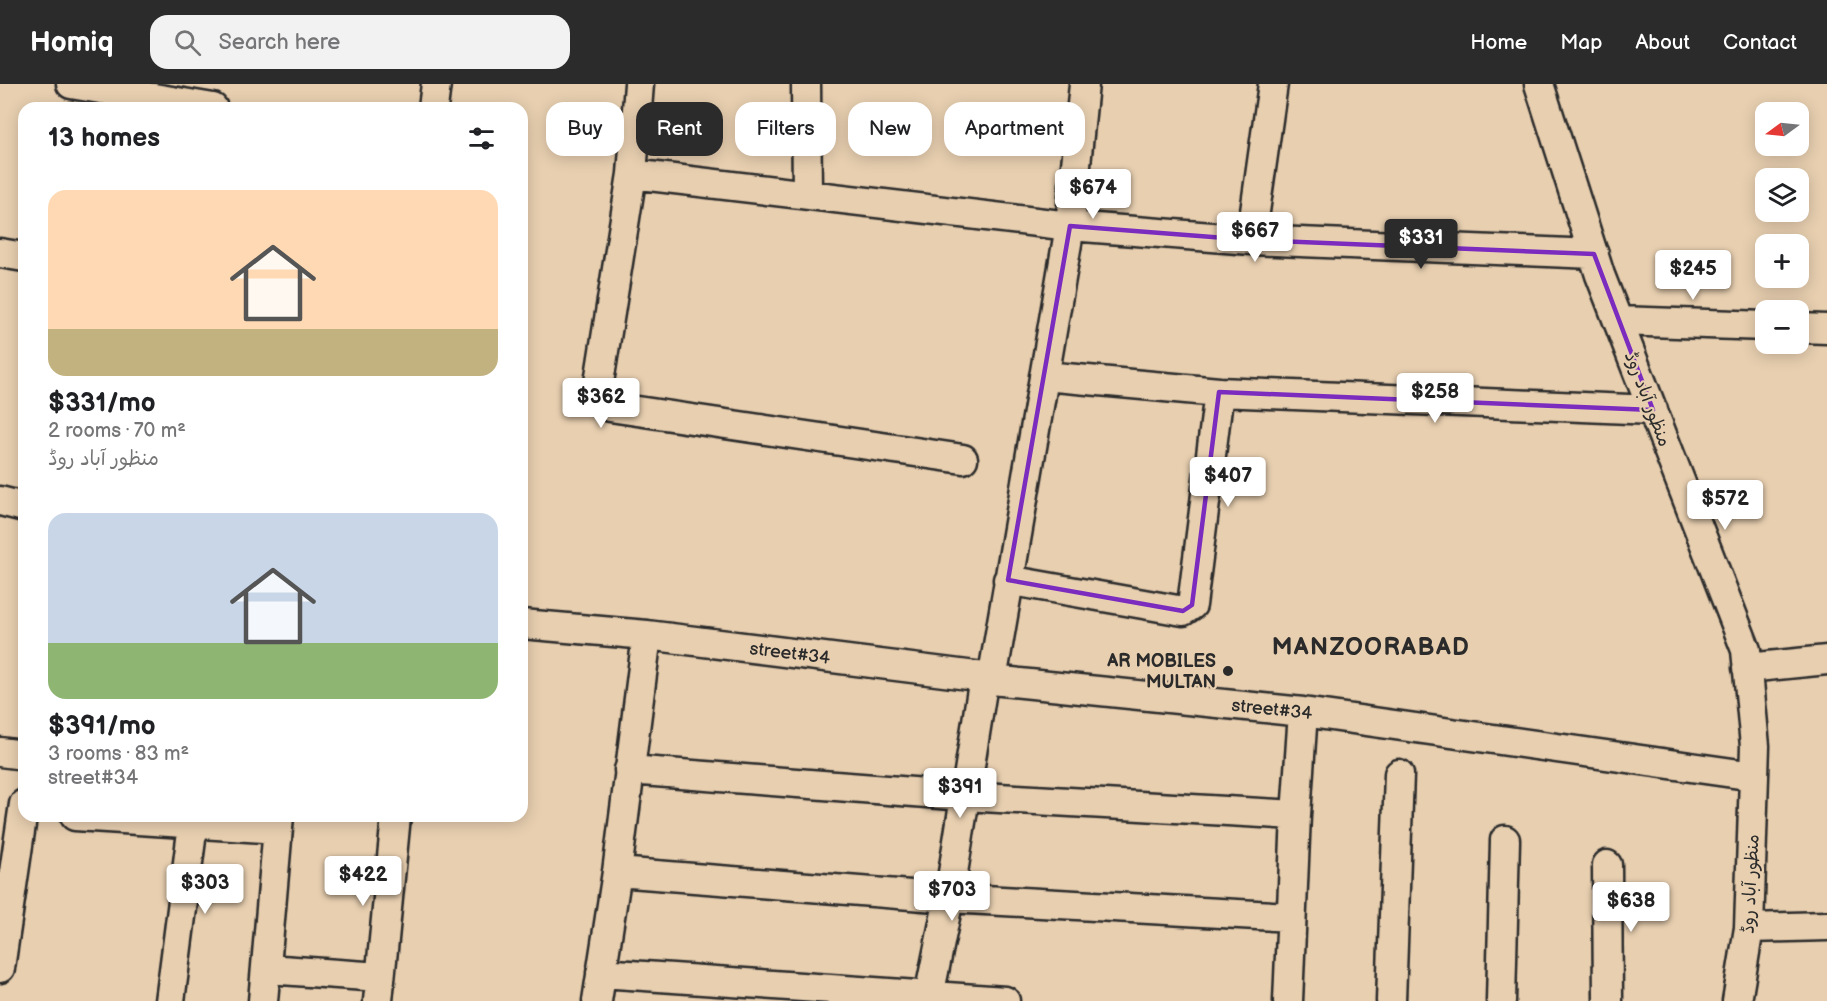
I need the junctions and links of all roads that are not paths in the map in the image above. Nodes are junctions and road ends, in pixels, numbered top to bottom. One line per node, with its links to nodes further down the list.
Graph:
1 (70, 84): 8 (street)
2 (436, 84): 10 (street)
3 (639, 84): 11 (street)
4 (806, 84): 12 (street)
5 (1084, 84): 13 (street)
6 (1273, 84): 14 (street)
7 (1539, 84): 16 (street, منظور آباد روڈ)
8 (151, 96): 9 (street)
9 (182, 102)
10 (434, 102)
11 (632, 174): 12 (street); 25 (street)
12 (807, 194): 13 (street)
13 (1070, 226): 14 (street); 22 (street)
14 (1251, 240): 16 (street)
15 (0, 253): 17 (street)
16 (1594, 254): 18 (street, منظور آباد روڈ)
17 (18, 256)
18 (1618, 321): 19 (street); 24 (street, منظور آباد روڈ)
19 (1755, 326)
20 (1809, 328): 21 (street)
21 (1827, 329)
22 (1044, 376): 23 (street); 28 (street)
23 (1219, 392): 24 (street); 28 (street)
24 (1653, 410): 32 (street, منظور آباد روڈ)
25 (963, 459)
26 (0, 501): 27 (street)
27 (18, 506)
28 (1008, 580): 33 (street)
29 (528, 625): 30 (street, street#34)
30 (646, 635): 33 (street, street#34); 37 (street)
31 (1827, 660): 32 (street)
32 (1747, 668): 39 (street, منظور آباد روڈ)
33 (988, 678): 34 (street, street#34); 40 (street)
34 (1303, 712): 39 (street, street#34); 41 (street)
35 (0, 752): 36 (street)
36 (18, 754)
37 (628, 770): 40 (street); 49 (street)
38 (1399, 774): 64 (street)
39 (1754, 776): 53 (street, منظور آباد روڈ)
40 (964, 796): 41 (street); 50 (street)
41 (1296, 814): 51 (street)
42 (22, 822): 54 (street)
43 (164, 822): 46 (street)
44 (279, 822): 46 (street); 55 (street)
45 (395, 822): 57 (street)
46 (194, 824): 59 (street)
47 (1505, 840): 65 (street)
48 (1607, 865): 66 (street)
49 (617, 872): 50 (street); 56 (street)
50 (949, 898): 51 (street); 58 (street)
51 (1291, 917): 63 (street)
52 (1827, 926): 53 (street)
53 (1749, 928): 67 (street, منظور آباد روڈ)
54 (0, 963)
55 (267, 969): 57 (street); 60 (street)
56 (601, 973): 58 (street); 61 (street)
57 (379, 989)
58 (929, 999): 62 (street)
59 (170, 1001)
60 (263, 1001)
61 (597, 1001)
62 (1005, 1001)
63 (1288, 1001)
64 (1391, 1001)
65 (1501, 1001)
66 (1608, 1001)
67 (1737, 1001)

